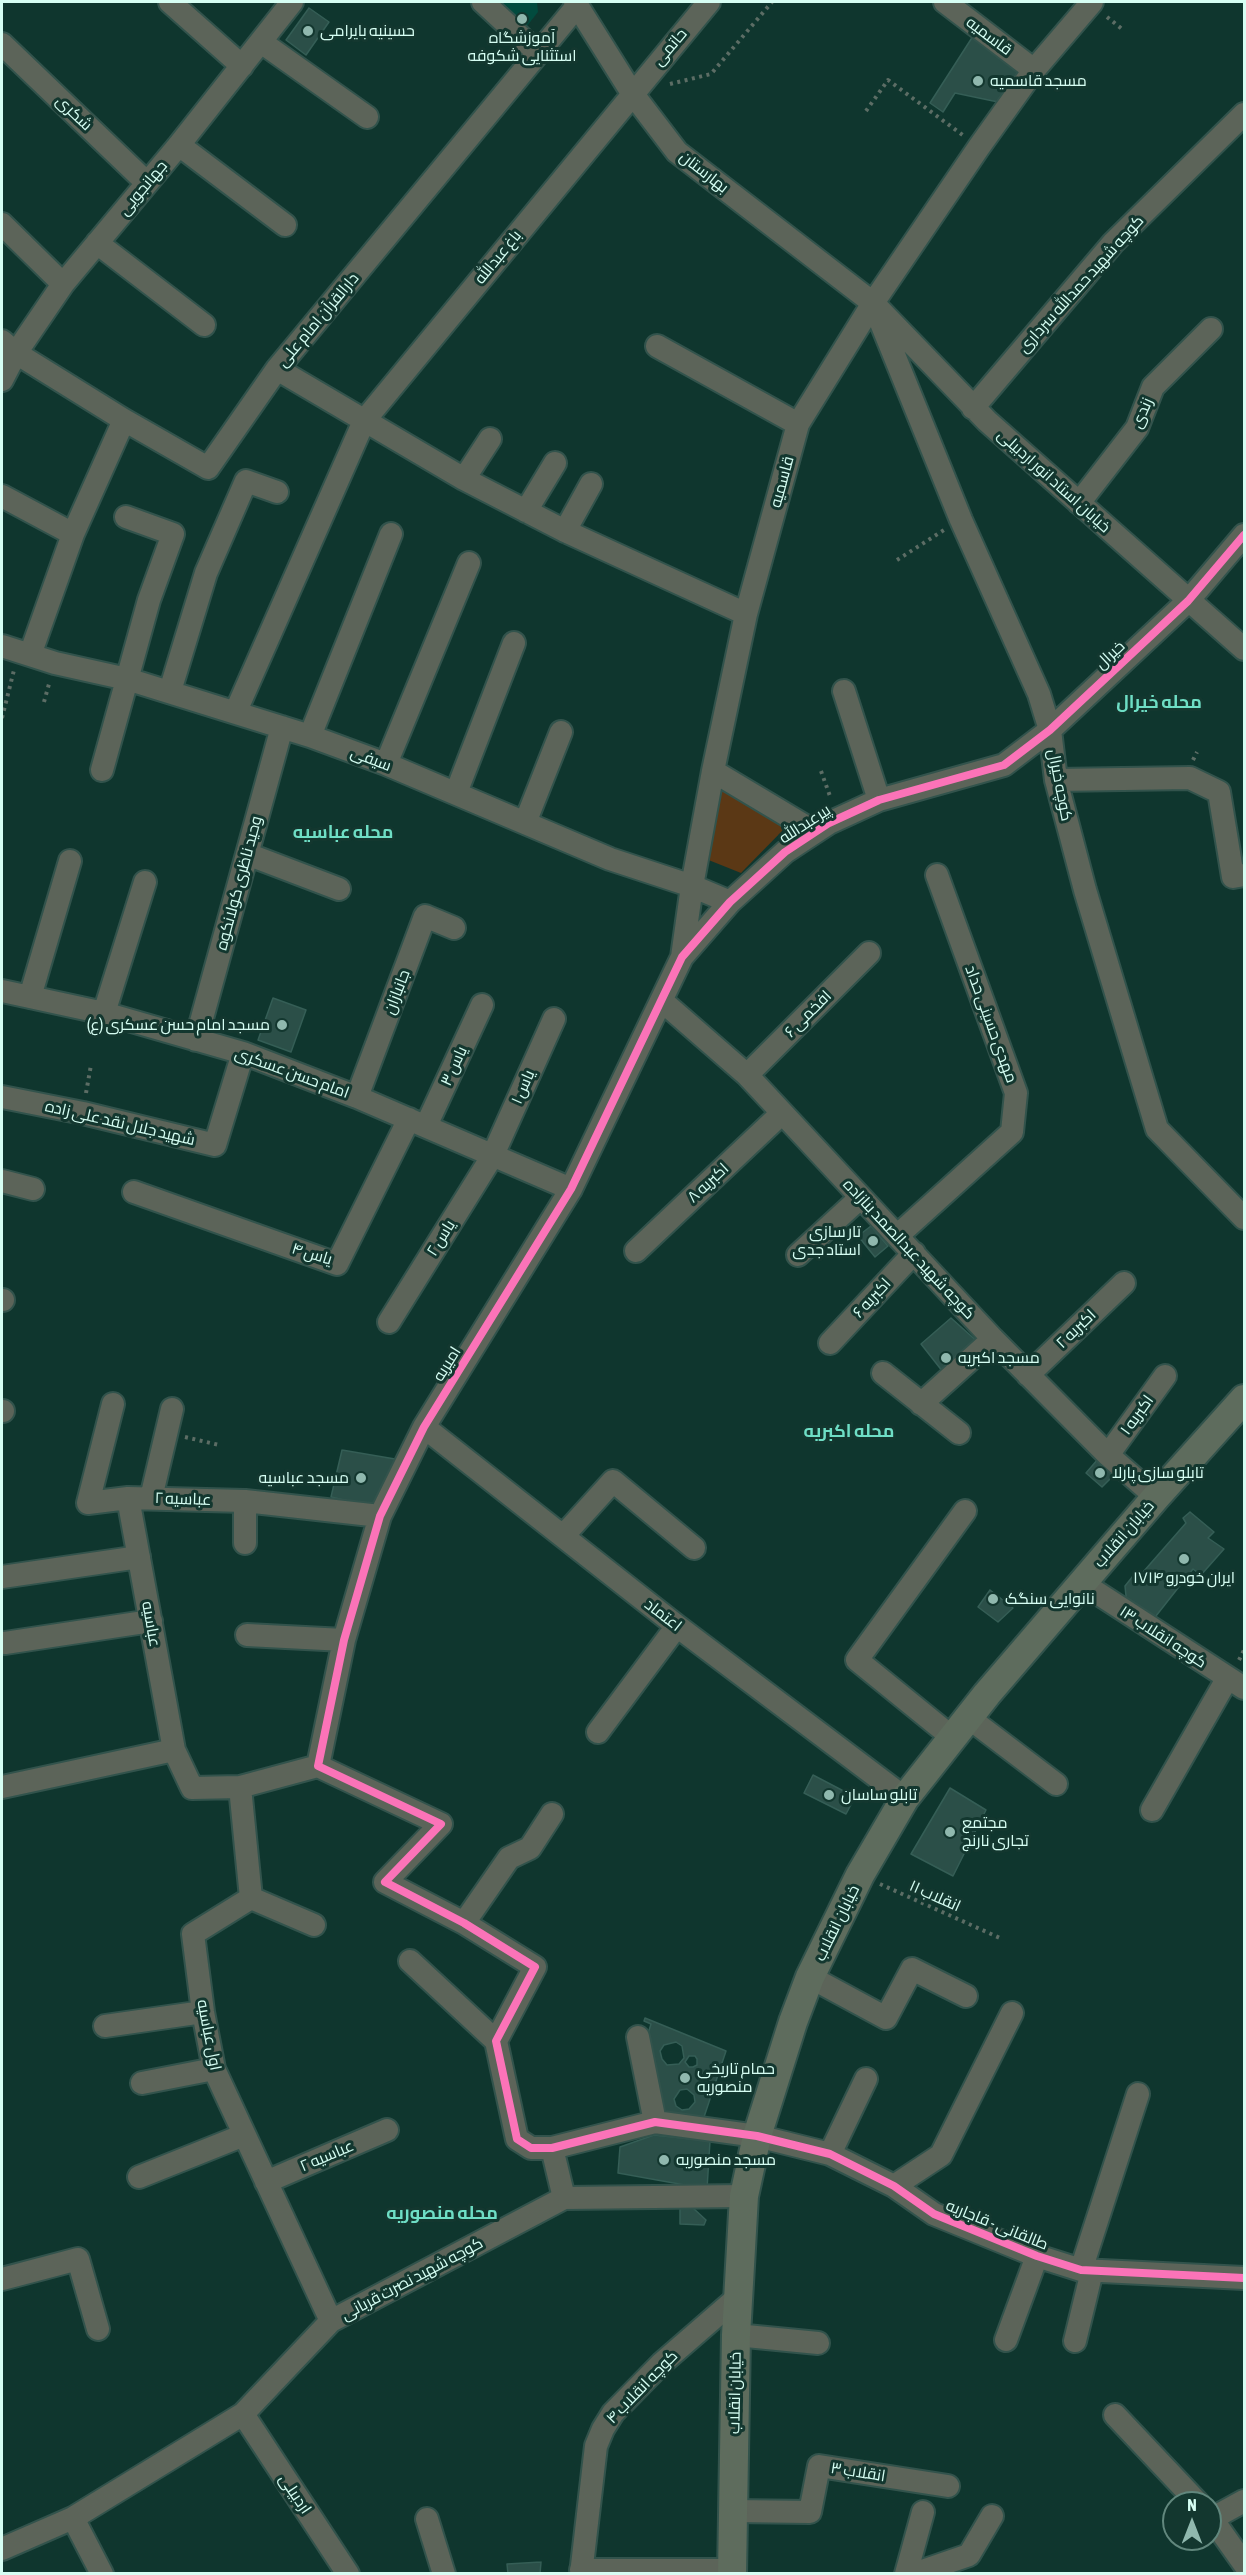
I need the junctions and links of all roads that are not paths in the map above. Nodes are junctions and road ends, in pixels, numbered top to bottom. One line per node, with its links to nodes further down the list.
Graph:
1 (170, 2): 11 (street)
2 (292, 2): 8 (street, جهانجویی)
3 (483, 2): 10 (street)
4 (709, 2): 13 (street, حاتمی)
5 (945, 2): 12 (street, قاسمیه)
6 (1092, 2): 12 (street, قاسمیه)
7 (577, 3): 10 (street, دارالقرآن امام علی); 13 (street, بهارستان)
8 (261, 42): 11 (street, جهانجویی); 15 (street)
9 (2, 44): 17 (street, شکری)
10 (538, 53): 27 (street, دارالقرآن امام علی)
11 (242, 66): 16 (street, جهانجویی)
12 (1034, 70): 22 (street, قاسمیه)
13 (632, 93): 22 (street, بهارستان); 31 (street, باغ عبدالله)
14 (1245, 114): 29 (street, کوچه شهید حمدالله سرداری)
15 (367, 117)
16 (179, 145): 17 (street, جهانجویی); 19 (street)
17 (147, 183): 20 (street, جهانجویی)
18 (2, 224): 21 (street)
19 (285, 225)
20 (97, 243): 21 (street, جهانجویی); 23 (street)
21 (63, 284): 26 (street, جهانجویی)
22 (873, 303): 29 (street, خیابان استاد انور اردبیلی); 32 (street, قاسمیه); 57 (street, کوچه خیرال)
23 (204, 325)
24 (1211, 329): 39 (street, زندی)
25 (657, 346): 32 (street)
26 (9, 347): 28 (street, جهانجویی); 30 (street, دارالقرآن امام علی)
27 (277, 369): 30 (street, دارالقرآن امام علی); 31 (street)
28 (2, 380)
29 (973, 408): 39 (street, خیابان استاد انور اردبیلی)
30 (124, 420): 43 (street)
31 (364, 421): 35 (street); 55 (street, باغ عبدالله)
32 (798, 424): 48 (street, قاسمیه)
33 (490, 440): 35 (street)
34 (555, 463): 40 (street)
35 (464, 479): 40 (street)
36 (591, 484): 42 (street)
37 (277, 492): 53 (street)
38 (2, 496): 43 (street)
39 (1079, 503): 47 (street, خیابان استاد انور اردبیلی)
40 (526, 511): 42 (street)
41 (126, 517): 52 (street)
42 (565, 531): 48 (street)
43 (73, 534): 51 (street)
44 (391, 534): 59 (street)
45 (1245, 535): 47 (street, خیرال)
46 (469, 563): 60 (street)
47 (1188, 601): 50 (street, خیابان استاد انور اردبیلی); 57 (street, خیرال)
48 (746, 614): 62 (street, قاسمیه)
49 (514, 643): 64 (street)
50 (1245, 649)
51 (17, 651): 52 (street, سیفی)
52 (127, 679): 53 (street, سیفی); 61 (street)
53 (170, 691): 55 (street, سیفی)
54 (844, 691): 65 (street)
55 (236, 711): 56 (street, سیفی)
56 (282, 727): 59 (street, سیفی); 68 (street, وحید ناظری کولانکوه)
57 (1050, 729): 63 (street, کوچه خیرال); 65 (street, پیرعبدالله)
58 (561, 732): 66 (street)
59 (310, 736): 60 (street, سیفی)
60 (386, 764): 64 (street, سیفی)
61 (102, 770)
62 (713, 771): 67 (street); 73 (street, قاسمیه)
63 (1056, 780): 71 (street); 98 (street, کوچه خیرال)
64 (456, 793): 66 (street, سیفی)
65 (879, 800): 67 (street, پیرعبدالله)
66 (525, 823): 73 (street, سیفی)
67 (815, 832): 75 (street, پیرعبدالله)
68 (247, 854): 74 (street); 85 (street, وحید ناظری کولانکوه)
69 (70, 861): 80 (street)
70 (937, 874): 99 (street, مهدی حسینی حداد)
71 (1245, 875)
72 (145, 882): 83 (street)
73 (692, 886): 75 (street, سیفی); 78 (street, قاسمیه)
74 (339, 889)
75 (730, 902): 78 (street, پیرعبدالله)
76 (454, 928): 88 (street, جانبازان)
77 (869, 953): 87 (street, افخمی ۶)
78 (682, 957): 81 (street, پیرعبدالله)
79 (2, 991): 80 (street, امام حسن عسکری)
80 (30, 997): 83 (street, امام حسن عسکری)
81 (662, 1001): 87 (street, کوچه شهید عبدالصمد بنازاده); 95 (street, امیریه)
82 (482, 1005): 91 (street, یاس ۳)
83 (104, 1013): 85 (street, امام حسن عسکری)
84 (554, 1018): 92 (street, یاس ۱)
85 (196, 1040): 86 (street, امام حسن عسکری)
86 (243, 1053): 88 (street, امام حسن عسکری); 89 (street, شهید جلال نقد علی زاده)
87 (747, 1075): 90 (street, کوچه شهید عبدالصمد بنازاده)
88 (357, 1097): 91 (street, امام حسن عسکری)
89 (2, 1104)
90 (781, 1114): 97 (street, کوچه شهید عبدالصمد بنازاده); 100 (street, اکبریه ۸)
91 (417, 1123): 92 (street, امام حسن عسکری); 96 (street, یاس ۴)
92 (492, 1155): 95 (street, امام حسن عسکری); 104 (street, یاس ۲)
93 (2, 1181): 94 (street)
94 (33, 1189)
95 (571, 1189): 114 (street, امیریه)
96 (134, 1192)
97 (860, 1198): 99 (street, کوچه شهید عبدالصمد بنازاده); 102 (street)
98 (1245, 1218)
99 (897, 1236): 101 (street, کوچه شهید عبدالصمد بنازاده)
100 (636, 1251)
101 (914, 1253): 105 (street, کوچه شهید عبدالصمد بنازاده); 106 (street, اکبریه ۶)
102 (798, 1256)
103 (1124, 1282): 108 (street, اکبریه ۲)
104 (389, 1322)
105 (993, 1339): 108 (street, کوچه شهید عبدالصمد بنازاده); 112 (street)
106 (830, 1343)
107 (883, 1373): 112 (street)
108 (1028, 1375): 116 (street, کوچه شهید عبدالصمد بنازاده)
109 (1165, 1376): 116 (street, اکبریه ۱)
110 (1245, 1399): 117 (main road, خیابان انقلاب)
111 (113, 1404): 118 (street, عباسیه ۲)
112 (921, 1404): 115 (street)
113 (172, 1409): 119 (street)
114 (424, 1427): 122 (street, امیریه); 123 (street, اعتماد)
115 (959, 1433)
116 (1108, 1455): 117 (street, کوچه شهید عبدالصمد بنازاده)
117 (1156, 1497): 128 (main road, خیابان انقلاب)
118 (128, 1498): 119 (street, عباسیه ۲); 126 (street, عباسیه)
119 (151, 1498): 120 (street, عباسیه ۲)
120 (245, 1501): 122 (street, عباسیه ۲); 124 (street)
121 (965, 1511): 135 (street)
122 (380, 1516): 132 (street, امیریه)
123 (564, 1535): 125 (street); 130 (street, اعتماد)
124 (245, 1544)
125 (694, 1548)
126 (139, 1557): 127 (street); 129 (street, عباسیه)
127 (2, 1577)
128 (1082, 1583): 134 (street, کوچه انقلاب ۱۳); 135 (main road, خیابان انقلاب)
129 (151, 1621): 133 (street); 137 (street, عباسیه)
130 (677, 1626): 136 (street); 142 (street, اعتماد)
131 (247, 1635): 132 (street)
132 (344, 1640): 138 (street, امیریه)
133 (5, 1643)
134 (1236, 1684): 143 (street)
135 (961, 1728): 139 (street); 142 (main road, خیابان انقلاب)
136 (598, 1732)
137 (174, 1750): 140 (street); 141 (street, عباسیه)
138 (318, 1766): 141 (street, عباسیه); 146 (street)
139 (1056, 1784)
140 (2, 1787)
141 (240, 1787): 145 (street)
142 (905, 1798): 149 (main road, خیابان انقلاب)
143 (1152, 1810)
144 (552, 1814): 146 (street)
145 (252, 1898): 147 (street); 151 (street, اول عباسیه)
146 (464, 1923): 155 (street)
147 (314, 1925)
148 (410, 1961): 155 (street)
149 (810, 1977): 150 (street); 163 (main road, خیابان انقلاب)
150 (966, 1996)
151 (203, 2012): 153 (street); 156 (street, اول عباسیه)
152 (1012, 2013): 168 (street)
153 (105, 2026)
154 (638, 2037): 160 (street)
155 (496, 2041): 164 (street)
156 (214, 2069): 158 (street); 162 (street, اول عباسیه)
157 (866, 2079): 165 (street)
158 (142, 2083)
159 (1138, 2094): 172 (street)
160 (655, 2122): 163 (street, طالقانی - قاجاریه); 164 (street)
161 (387, 2130): 167 (street, عباسیه ۲)
162 (244, 2135): 166 (street); 167 (street, اول عباسیه)
163 (756, 2136): 165 (street, طالقانی - قاجاریه); 169 (main road, خیابان انقلاب)
164 (552, 2148): 170 (street)
165 (830, 2154): 168 (street, طالقانی - قاجاریه)
166 (138, 2177)
167 (266, 2182): 176 (street, اول عباسیه)
168 (894, 2186): 171 (street, طالقانی - قاجاریه)
169 (744, 2196): 170 (street, کوچه شهید نصرت قربانی); 175 (main road, خیابان انقلاب)
170 (564, 2198): 176 (street, کوچه شهید نصرت قربانی)
171 (1037, 2256): 172 (street, طالقانی - قاجاریه); 179 (street)
172 (1087, 2270): 173 (street, طالقانی - قاجاریه); 180 (street)
173 (1245, 2278)
174 (2, 2279): 177 (street)
175 (738, 2297): 178 (main road, خیابان انقلاب); 196 (street, کوچه انقلاب ۴)
176 (331, 2321): 182 (street, کوچه شهید نصرت قربانی)
177 (98, 2329)
178 (736, 2336): 181 (street); 188 (main road, خیابان انقلاب)
179 (1006, 2340)
180 (1075, 2341)
181 (818, 2343)
182 (243, 2414): 191 (street, کوچه شهید نصرت قربانی); 199 (street, اردبیلی)
183 (1115, 2415): 185 (street)
184 (948, 2486): 188 (street, انقلاب ۳)
185 (1187, 2491)
186 (1245, 2501): 187 (street)
187 (1222, 2508)
188 (734, 2511): 197 (main road, خیابان انقلاب)
189 (923, 2512): 201 (street)
190 (992, 2516): 202 (street)
191 (73, 2518): 194 (street, کوچه شهید نصرت قربانی); 198 (street)
192 (427, 2519): 200 (street)
193 (1222, 2533): 195 (street)
194 (2, 2549)
195 (1245, 2564)
196 (581, 2572): 197 (street)
197 (732, 2572)
198 (102, 2574)
199 (348, 2574)
200 (444, 2574)
201 (906, 2574)
202 (914, 2574)

